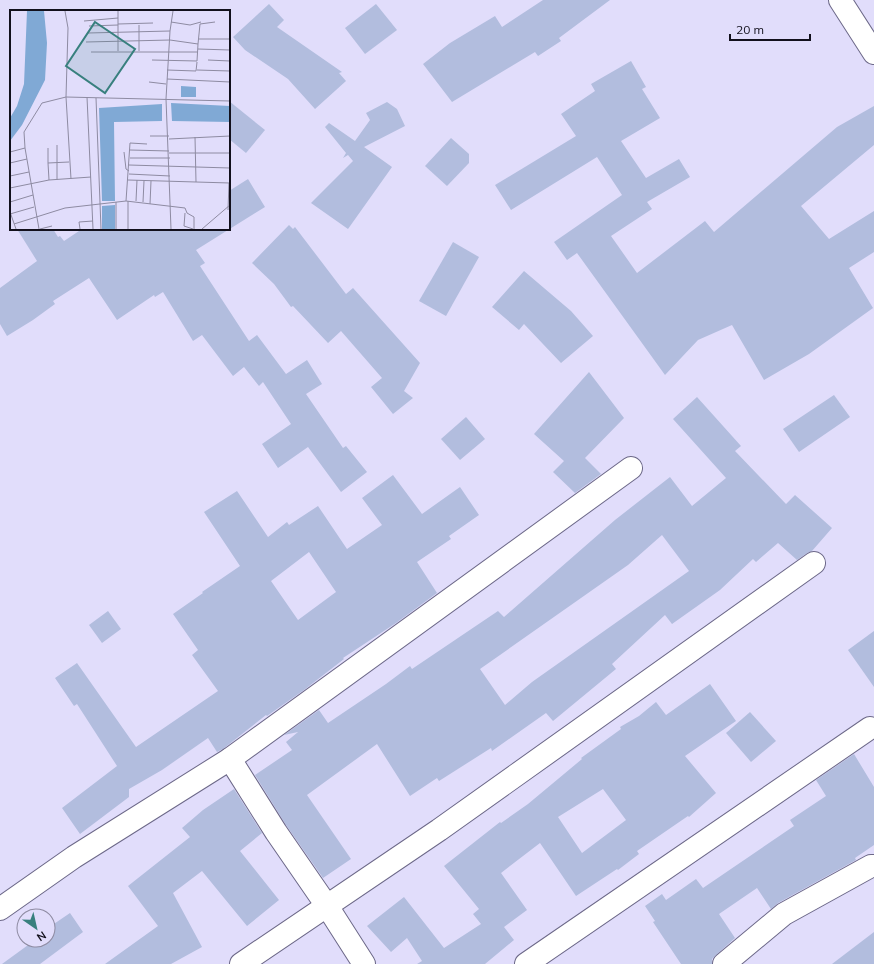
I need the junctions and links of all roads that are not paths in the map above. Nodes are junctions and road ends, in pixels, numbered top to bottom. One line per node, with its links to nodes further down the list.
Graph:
1 (840, 0): 2 (street)
2 (874, 53)
3 (631, 468): 6 (street)
4 (814, 563): 8 (street)
5 (870, 728): 12 (street)
6 (230, 759): 8 (street); 9 (street)
7 (874, 866): 13 (street)
8 (327, 906): 10 (street); 11 (street)
9 (0, 909)
10 (241, 964)
11 (364, 964)
12 (526, 964)
13 (724, 964)

